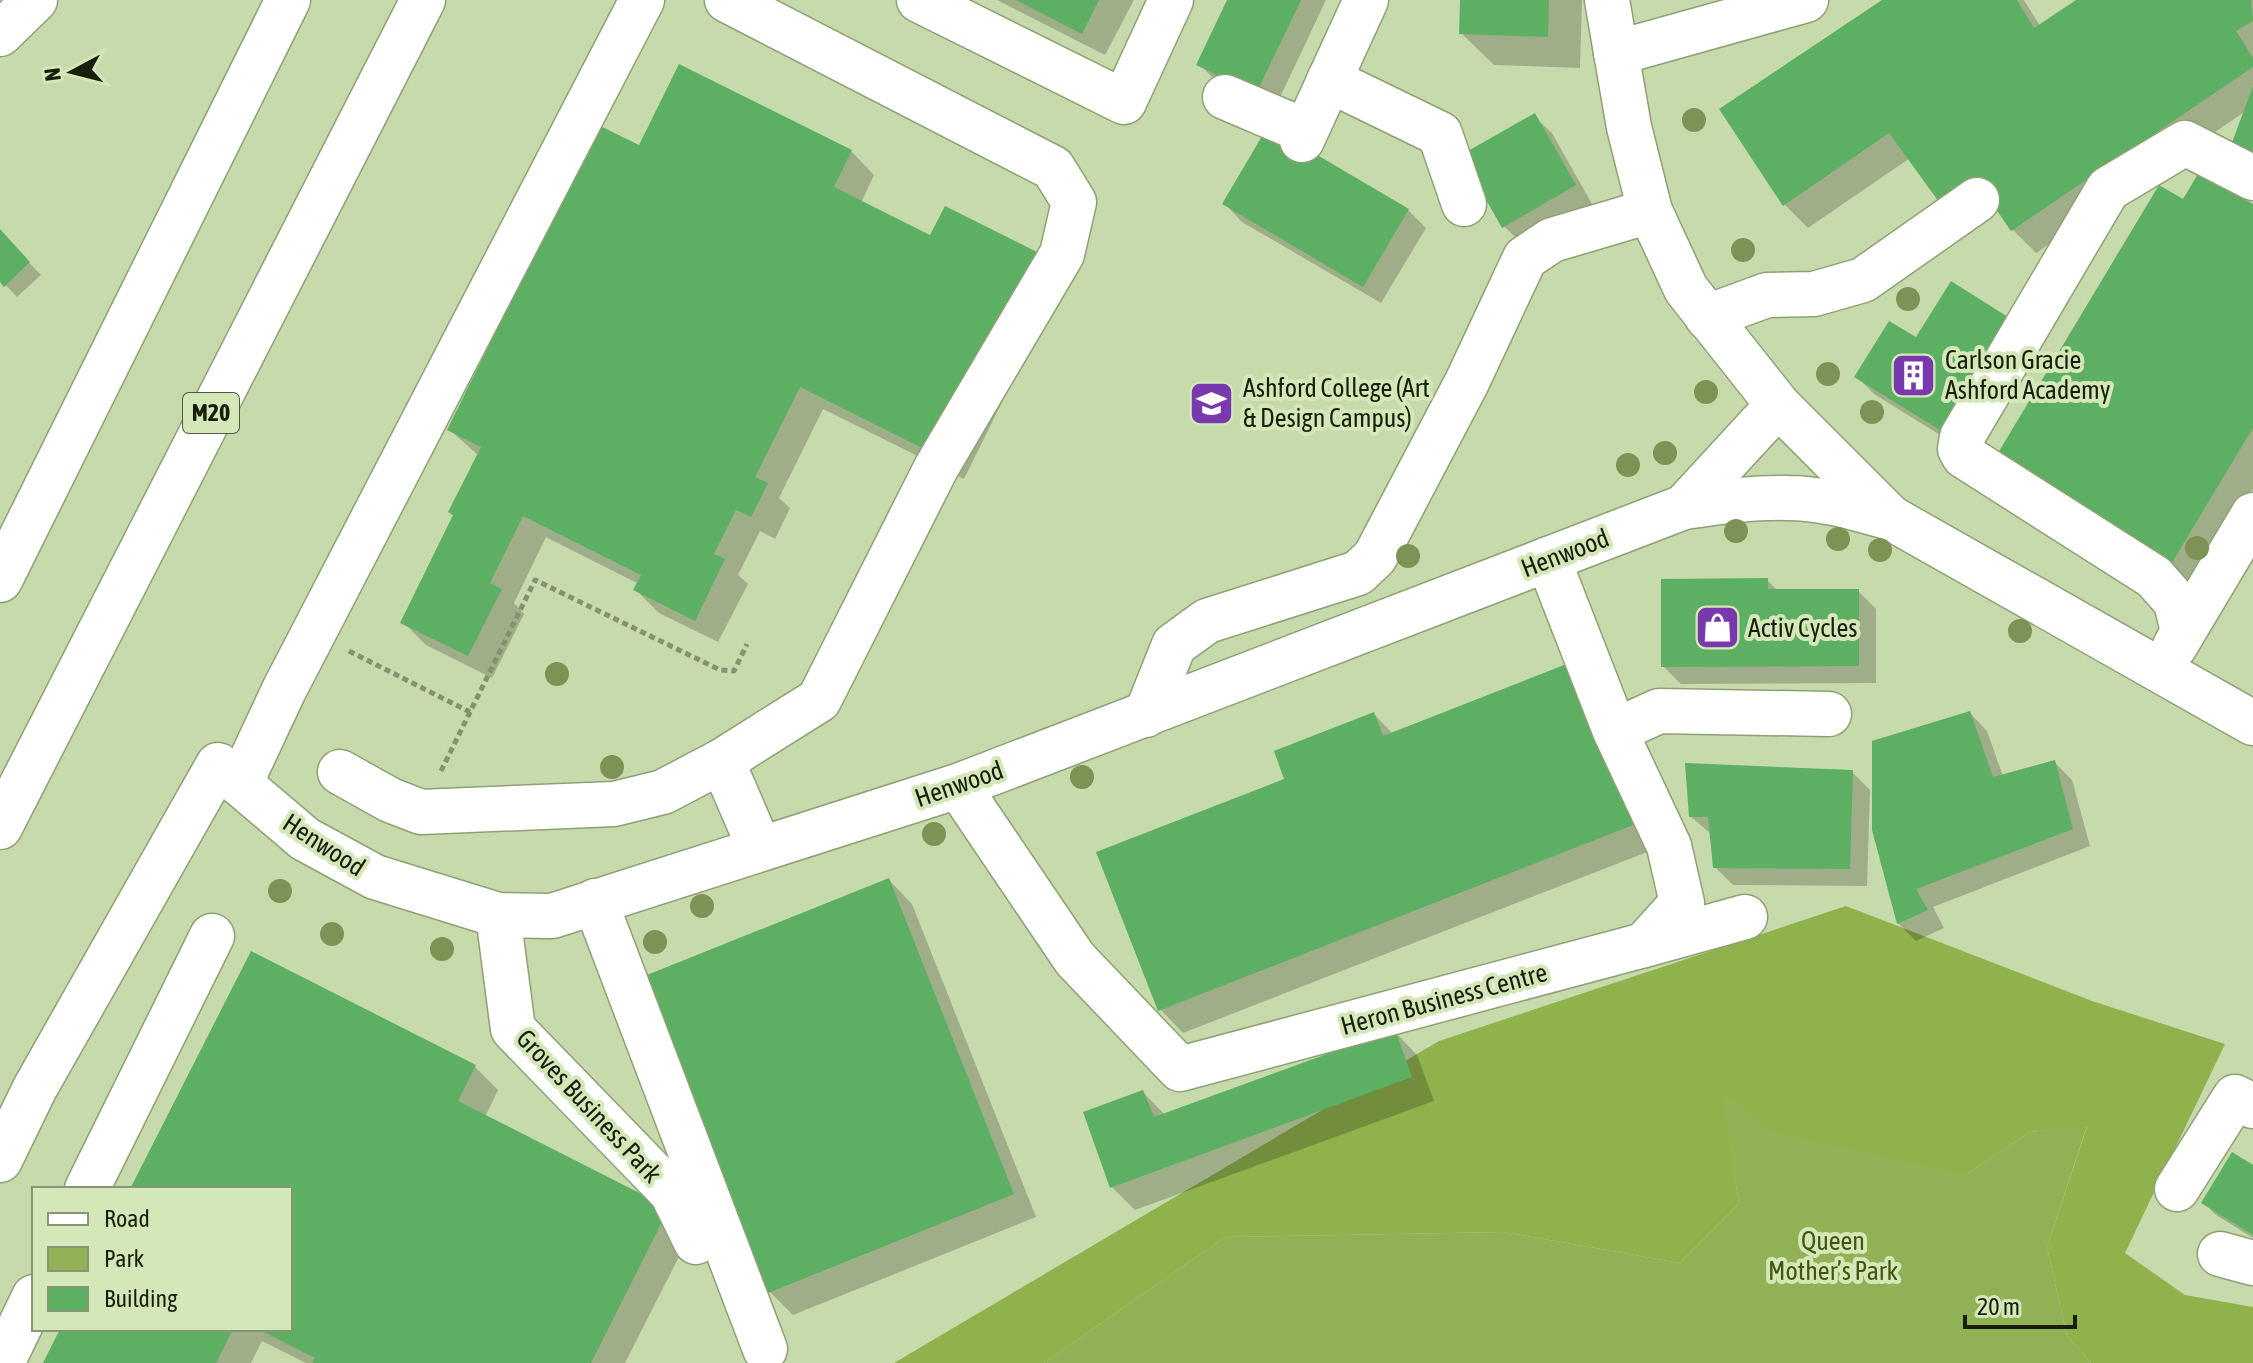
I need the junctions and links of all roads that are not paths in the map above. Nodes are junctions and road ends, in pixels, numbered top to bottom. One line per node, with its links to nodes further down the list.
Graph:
1 (35, 0): 11 (main road)
2 (288, 0): 25 (main road)
3 (423, 0): 36 (main road, M20)
4 (642, 0): 34 (main road)
5 (727, 0): 32 (main road)
6 (919, 0): 7 (main road)
7 (1171, 0)
8 (1366, 0): 13 (main road)
9 (1607, 0): 12 (main road, Henwood)
10 (1806, 0): 12 (main road)
11 (0, 34)
12 (1616, 53): 18 (main road, Henwood)
13 (1329, 80): 14 (main road); 17 (main road)
14 (1225, 97)
15 (2253, 178): 26 (main road)
16 (1977, 200): 19 (main road)
17 (1464, 204)
18 (1650, 211): 19 (main road, Henwood); 30 (main road)
19 (1707, 317): 20 (main road, Henwood)
20 (1778, 405): 21 (main road, Henwood); 23 (main road, Henwood)
21 (1684, 507): 23 (main road, Henwood); 24 (main road, Henwood)
22 (2253, 515): 26 (main road)
23 (1891, 518): 27 (main road, Henwood)
24 (1548, 559): 30 (main road, Henwood); 31 (main road)
25 (0, 580)
26 (2183, 632): 27 (main road)
27 (2160, 672): 28 (main road, Henwood)
28 (2250, 711)
29 (1829, 714): 31 (main road)
30 (1146, 715): 35 (main road, Henwood)
31 (1615, 731): 42 (main road)
32 (722, 761): 33 (main road); 37 (main road)
33 (340, 772)
34 (240, 784): 39 (main road, Henwood); 44 (main road, Henwood)
35 (958, 786): 37 (main road, Henwood); 42 (main road, Heron Business Centre)
36 (0, 827)
37 (760, 849): 38 (main road, Henwood)
38 (595, 901): 39 (main road, Henwood); 49 (main road)
39 (498, 915): 47 (main road, Groves Business Park)
40 (1745, 917): 42 (main road)
41 (212, 936): 45 (main road)
42 (1644, 945)
43 (2253, 1106): 46 (main road)
44 (0, 1160)
45 (88, 1187)
46 (2177, 1189)
47 (696, 1242)
48 (32, 1301): 50 (main road)
49 (765, 1349)
50 (2, 1363)

